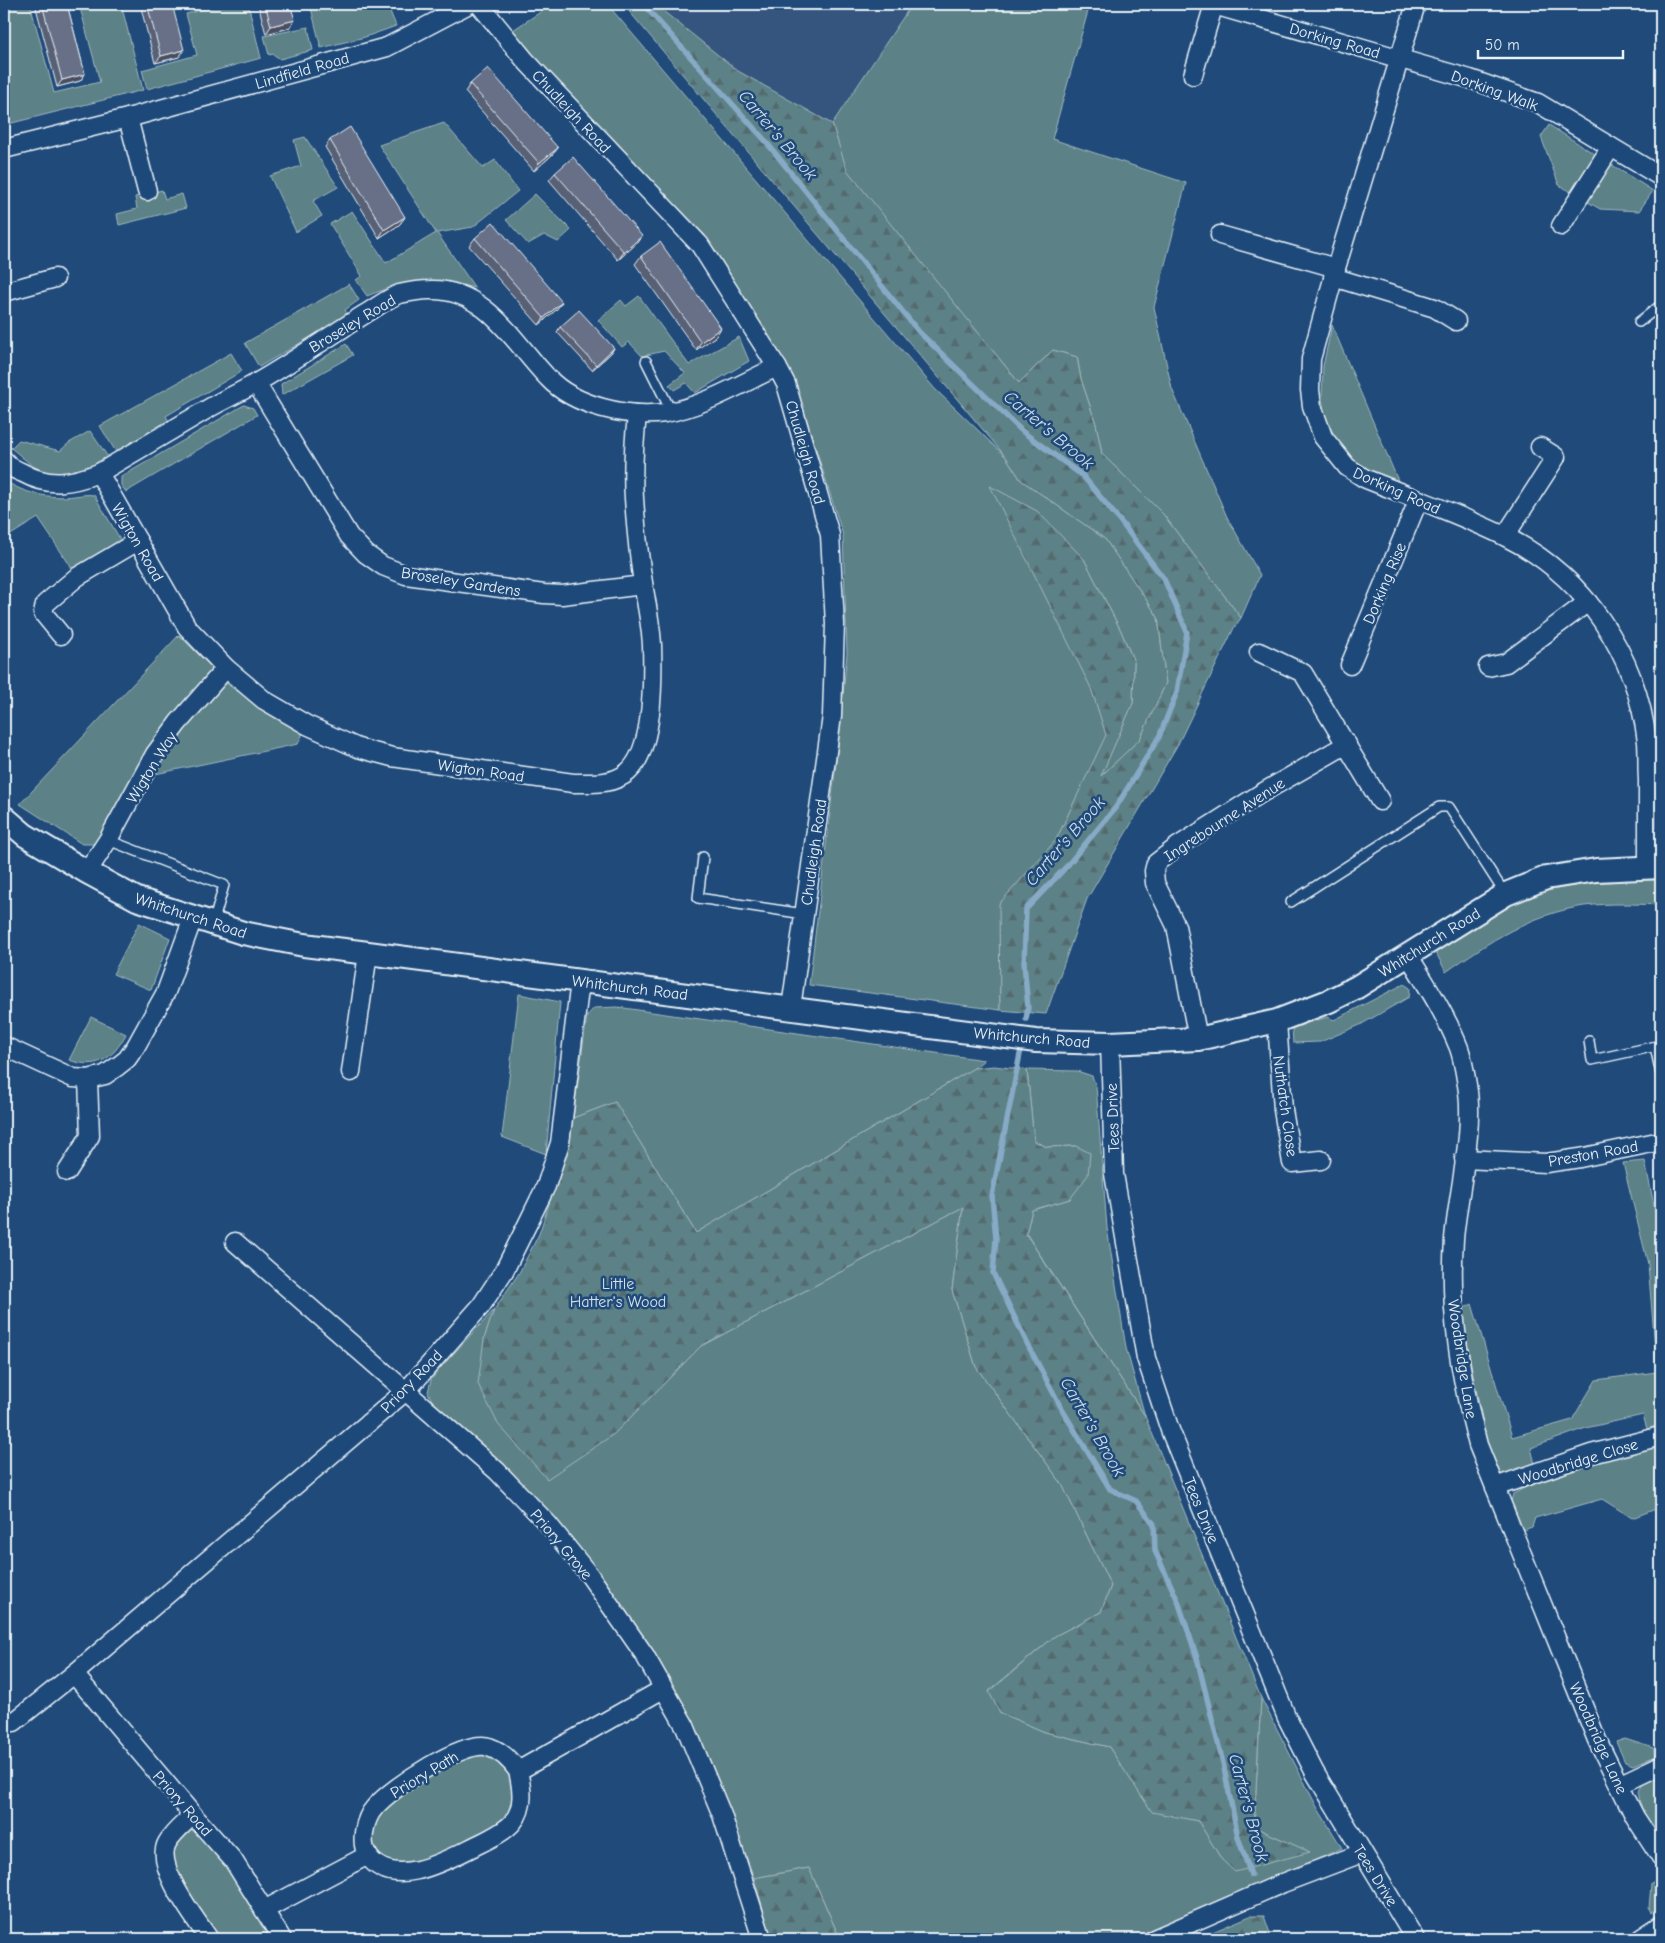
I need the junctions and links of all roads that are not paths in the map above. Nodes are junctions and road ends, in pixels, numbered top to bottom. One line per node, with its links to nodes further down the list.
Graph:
1 (469, 4): 7 (street, Lindfield Road)
2 (479, 4): 21 (street, Chudleigh Road)
3 (1214, 4): 5 (street, Dorking Road); 6 (street)
4 (1416, 4): 5 (street, Dorking Road)
5 (1399, 59): 8 (street, Dorking Walk); 14 (street, Dorking Road)
6 (1193, 75)
7 (128, 118): 9 (street, Lindfield Road); 11 (street)
8 (1611, 147): 10 (street, Dorking Walk); 12 (street)
9 (4, 148)
10 (1661, 177)
11 (147, 191)
12 (1561, 226)
13 (1220, 235): 14 (street)
14 (1334, 273): 18 (street); 28 (street, Dorking Road)
15 (55, 278): 16 (street)
16 (4, 292)
17 (1661, 305): 19 (lane)
18 (1456, 322)
19 (1639, 322)
20 (646, 361): 23 (lane)
21 (777, 367): 23 (street, Broseley Road); 47 (street, Chudleigh Road)
22 (256, 383): 24 (street, Broseley Road); 27 (street, Broseley Road); 31 (street, Broseley Gardens)
23 (671, 411): 24 (street, Broseley Road)
24 (637, 415): 31 (street, Wigton Road)
25 (1540, 447): 29 (street)
26 (4, 460): 27 (street, Broseley Road)
27 (98, 473): 30 (street, Wigton Road)
28 (1418, 501): 29 (street, Dorking Road); 35 (street, Dorking Rise)
29 (1505, 536): 32 (street, Dorking Road)
30 (138, 541): 33 (street); 37 (street, Wigton Road)
31 (643, 585): 37 (street, Wigton Road)
32 (1588, 602): 36 (street); 43 (street, Dorking Road)
33 (61, 635)
34 (1259, 652): 38 (street)
35 (1350, 665)
36 (1488, 667)
37 (226, 668): 41 (street, Wigton Way)
38 (1347, 744): 39 (street); 54 (street, Ingrebourne Avenue)
39 (1380, 801)
40 (4, 817): 44 (street, Whitchurch Road)
41 (108, 840): 44 (street, Wigton Way); 48 (lane)
42 (703, 857): 47 (lane)
43 (1654, 867): 45 (street, Whitchurch Road)
44 (87, 872): 48 (street, Whitchurch Road)
45 (1506, 894): 46 (lane); 50 (street, Whitchurch Road)
46 (1291, 902)
47 (804, 914): 52 (street, Chudleigh Road)
48 (203, 921): 49 (street, Whitchurch Road); 61 (street)
49 (368, 953): 51 (street, Whitchurch Road); 59 (street)
50 (1408, 955): 53 (street, Whitchurch Road); 63 (street, Woodbridge Lane)
51 (580, 981): 52 (street, Whitchurch Road); 67 (street, Priory Road)
52 (792, 1008): 56 (street, Whitchurch Road)
53 (1277, 1021): 54 (street, Whitchurch Road); 64 (street, Nuthatch Close)
54 (1198, 1039): 56 (street, Whitchurch Road)
55 (1589, 1041): 58 (lane)
56 (1110, 1043): 77 (street, Tees Drive)
57 (4, 1046): 61 (street)
58 (1658, 1046): 60 (lane)
59 (351, 1072)
60 (1661, 1074)
61 (88, 1079): 65 (street)
62 (1661, 1141): 63 (street, Preston Road)
63 (1464, 1159): 69 (street, Woodbridge Lane)
64 (1321, 1160)
65 (66, 1172)
66 (235, 1242): 67 (street, Priory Grove)
67 (407, 1390): 70 (street, Priory Road); 71 (street, Priory Grove)
68 (1661, 1436): 69 (street, Woodbridge Close)
69 (1494, 1487): 75 (street, Woodbridge Lane)
70 (74, 1674): 72 (street, Priory Road); 76 (street, Priory Road)
71 (663, 1689): 74 (street); 84 (street, Priory Grove)
72 (14, 1722)
73 (1661, 1765): 75 (street)
74 (518, 1771): 78 (street); 78 (street, Priory Path)
75 (1619, 1785): 79 (street, Woodbridge Lane)
76 (193, 1815): 80 (street, Priory Road); 82 (street)
77 (1362, 1853): 85 (street); 86 (street, Tees Drive)
78 (368, 1856): 80 (street)
79 (1661, 1857)
80 (264, 1910): 83 (street, Priory Road)
81 (1661, 1925): 87 (street)
82 (209, 1939)
83 (282, 1939)
84 (762, 1939)
85 (1154, 1939)
86 (1415, 1939)
87 (1640, 1939)

